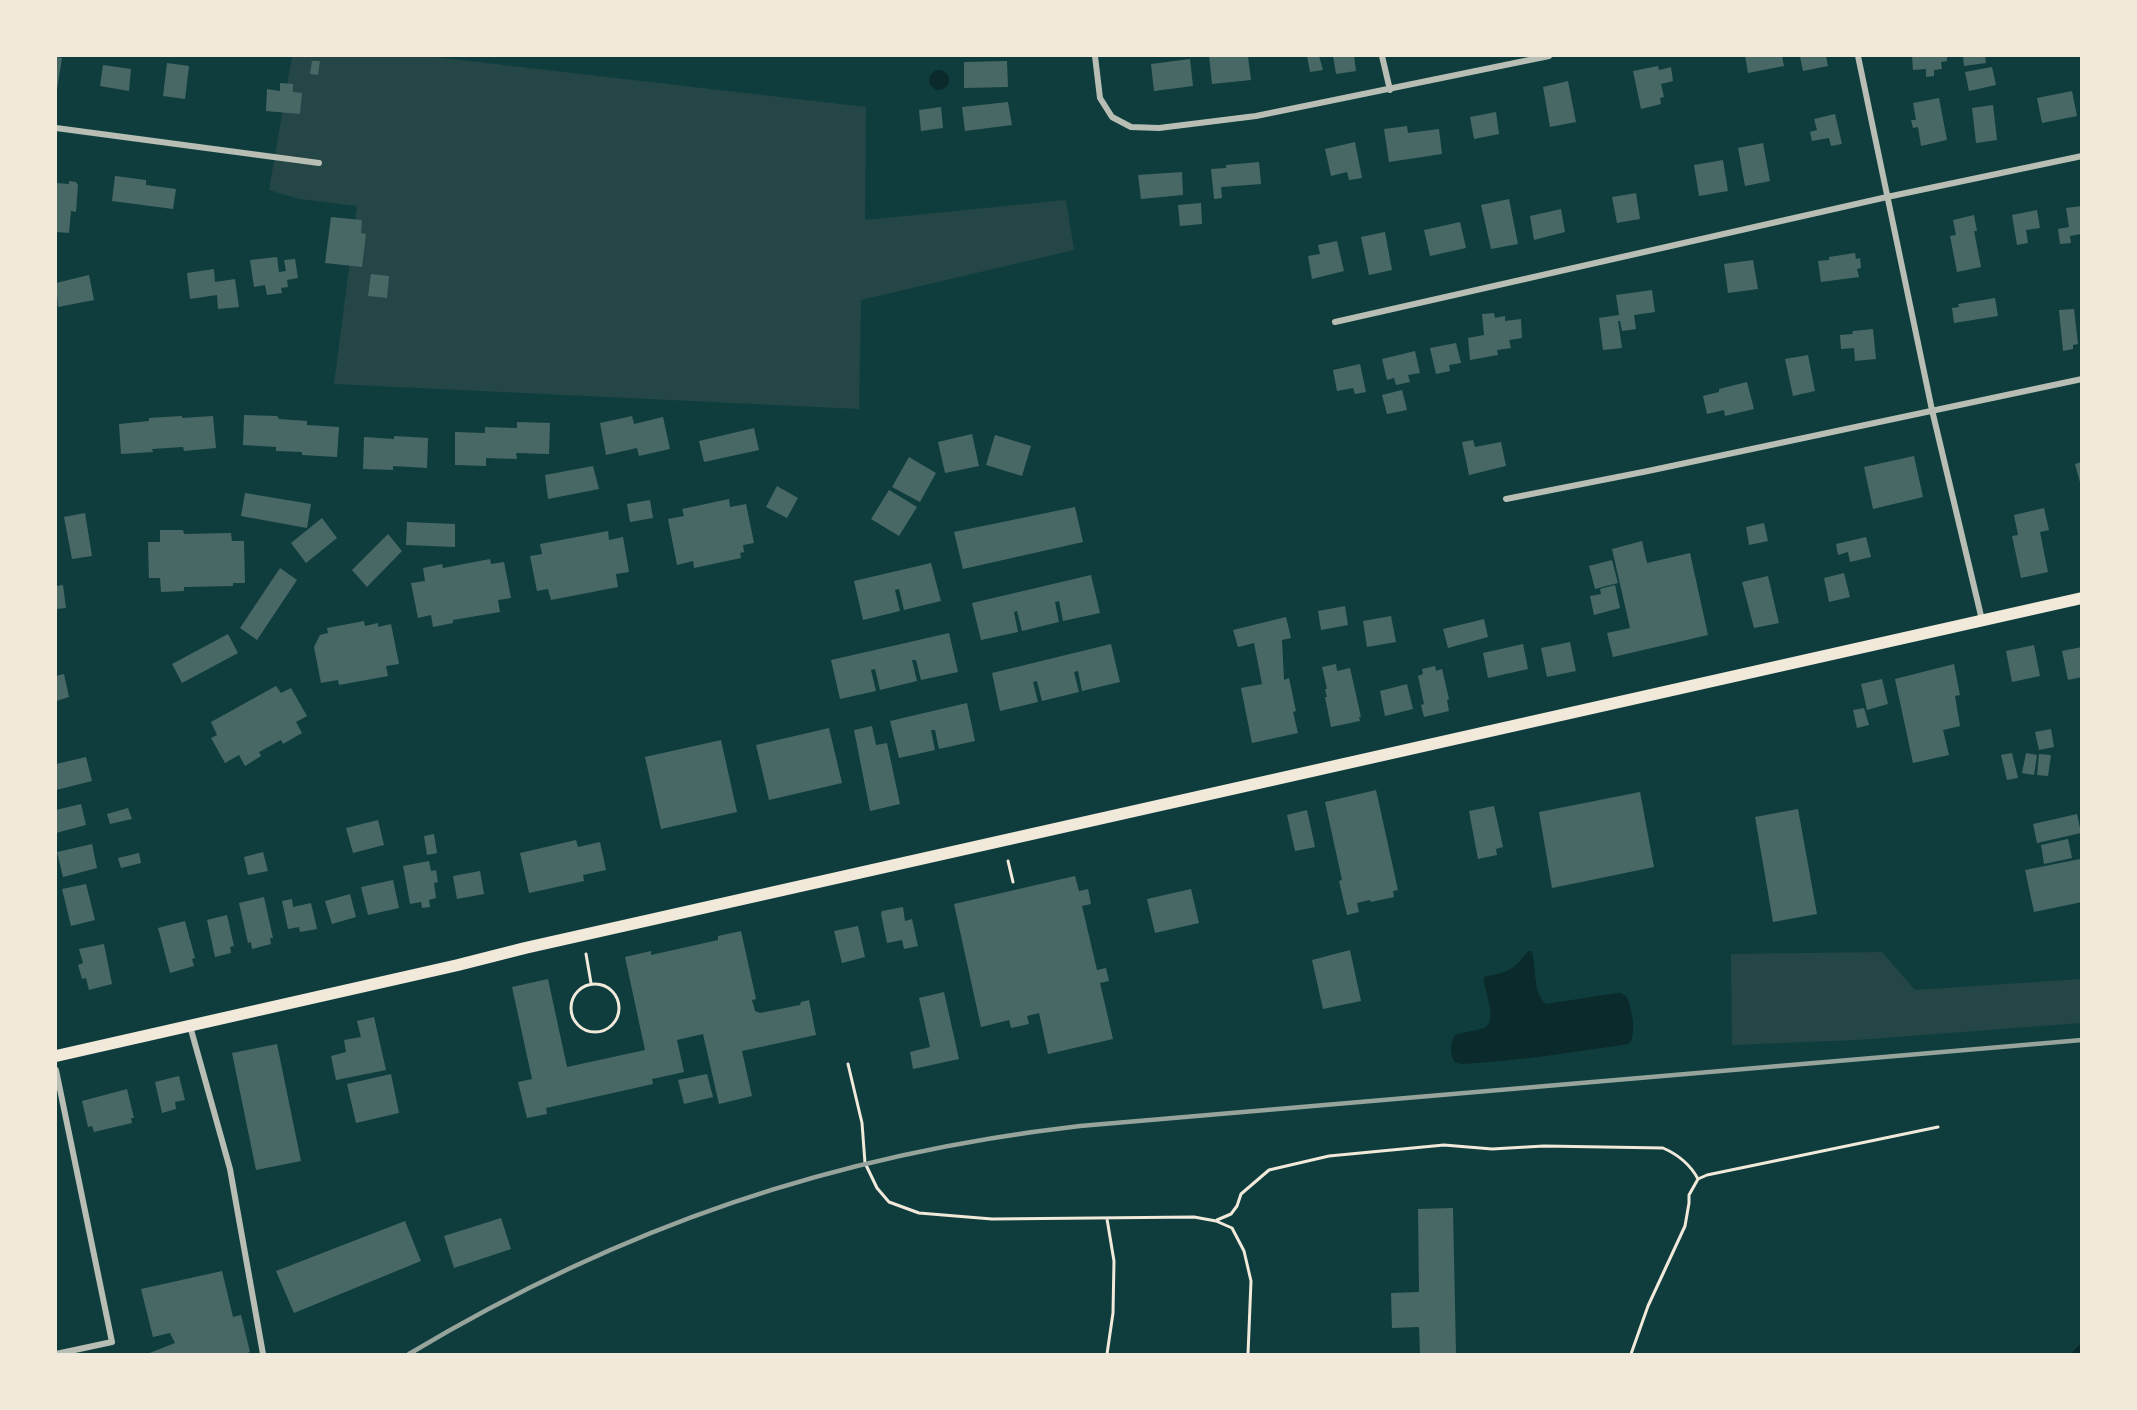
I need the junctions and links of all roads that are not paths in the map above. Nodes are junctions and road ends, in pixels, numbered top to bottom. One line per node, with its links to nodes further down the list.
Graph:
1 (1095, 56): 5 (street)
2 (1382, 56): 5 (street)
3 (1549, 56): 5 (street)
4 (1858, 56): 9 (street)
5 (1390, 90)
6 (56, 128): 8 (street)
7 (2082, 156): 9 (street)
8 (319, 163)
9 (1887, 197): 10 (street); 12 (street)
10 (1335, 322)
11 (2082, 379): 12 (street)
12 (1932, 410): 13 (street); 15 (street)
13 (1506, 499)
14 (2082, 598): 15 (main road)
15 (1982, 621): 16 (main road)
16 (190, 1026): 17 (main road); 20 (street)
17 (56, 1056)
18 (56, 1070): 19 (street)
19 (56, 1354)
20 (263, 1354)

